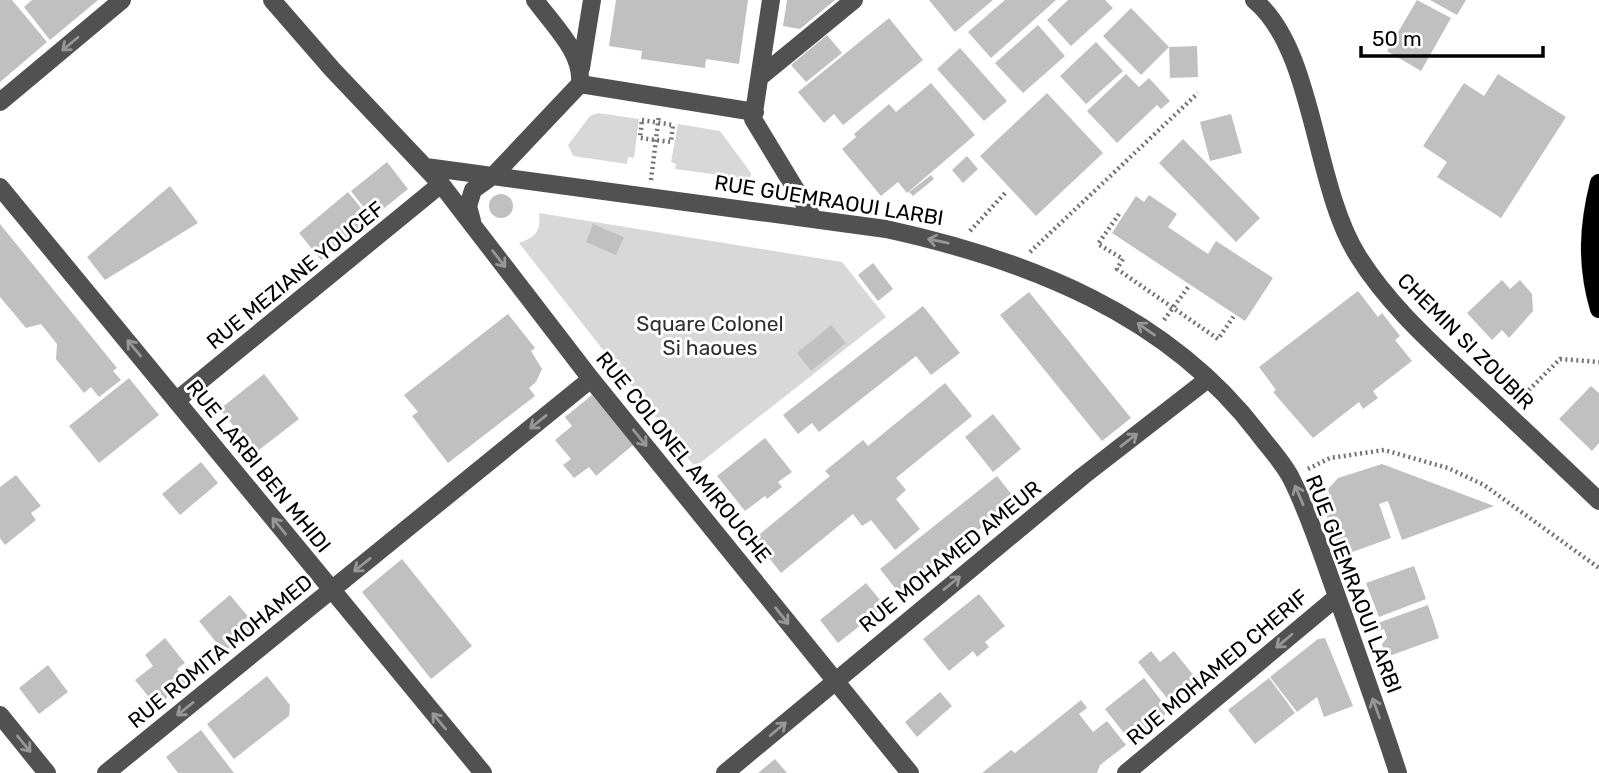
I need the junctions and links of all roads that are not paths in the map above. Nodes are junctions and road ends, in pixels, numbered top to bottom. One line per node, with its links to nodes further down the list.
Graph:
1 (122, 0): 10 (street, one-way to 10)
2 (272, 0): 12 (street, RUE COLONEL AMIROUCHE)
3 (535, 0): 8 (street)
4 (592, 0): 8 (street)
5 (771, 0): 9 (street)
6 (854, 0): 9 (street)
7 (1254, 0): 23 (street, CHEMIN SI ZOUBIR)
8 (581, 76): 11 (street); 13 (street)
9 (760, 77): 11 (street)
10 (0, 102)
11 (755, 111): 17 (street)
12 (426, 167): 13 (street, RUE GUEMRAOUI LARBI); 15 (street, RUE COLONEL AMIROUCHE)
13 (494, 175): 17 (street, RUE GUEMRAOUI LARBI); 18 (street)
14 (1599, 183): 19 (main road)
15 (441, 184): 18 (street, RUE COLONEL AMIROUCHE); 22 (street, RUE MEZIANE YOUCEF)
16 (0, 187): 22 (street, RUE LARBI BEN MHIDI, one-way to 16)
17 (813, 218): 21 (street, RUE GUEMRAOUI LARBI, one-way to 17)
18 (474, 226): 20 (street, RUE COLONEL AMIROUCHE, one-way to 20)
19 (1599, 309)
20 (591, 379): 24 (street, RUE ROMITA MOHAMED, one-way to 24); 26 (street, RUE COLONEL AMIROUCHE, one-way to 26)
21 (1208, 379): 25 (street, RUE GUEMRAOUI LARBI, one-way to 21); 26 (street, RUE MOHAMED AMEUR, one-way to 21)
22 (177, 400): 24 (street, RUE LARBI BEN MHIDI, one-way to 22)
23 (1599, 501)
24 (331, 590): 29 (street, RUE ROMITA MOHAMED, one-way to 29); 30 (street, RUE LARBI BEN MHIDI, one-way to 24)
25 (1337, 597): 33 (street, RUE MOHAMED CHERIF, one-way to 33); 34 (street, RUE GUEMRAOUI LARBI, one-way to 25)
26 (834, 681): 31 (street, RUE MOHAMED AMEUR, one-way to 26); 32 (street, RUE COLONEL AMIROUCHE)
27 (0, 715): 28 (street, one-way to 28)
28 (47, 773)
29 (106, 773)
30 (483, 773)
31 (725, 773)
32 (910, 773)
33 (1126, 773)
34 (1398, 773)

